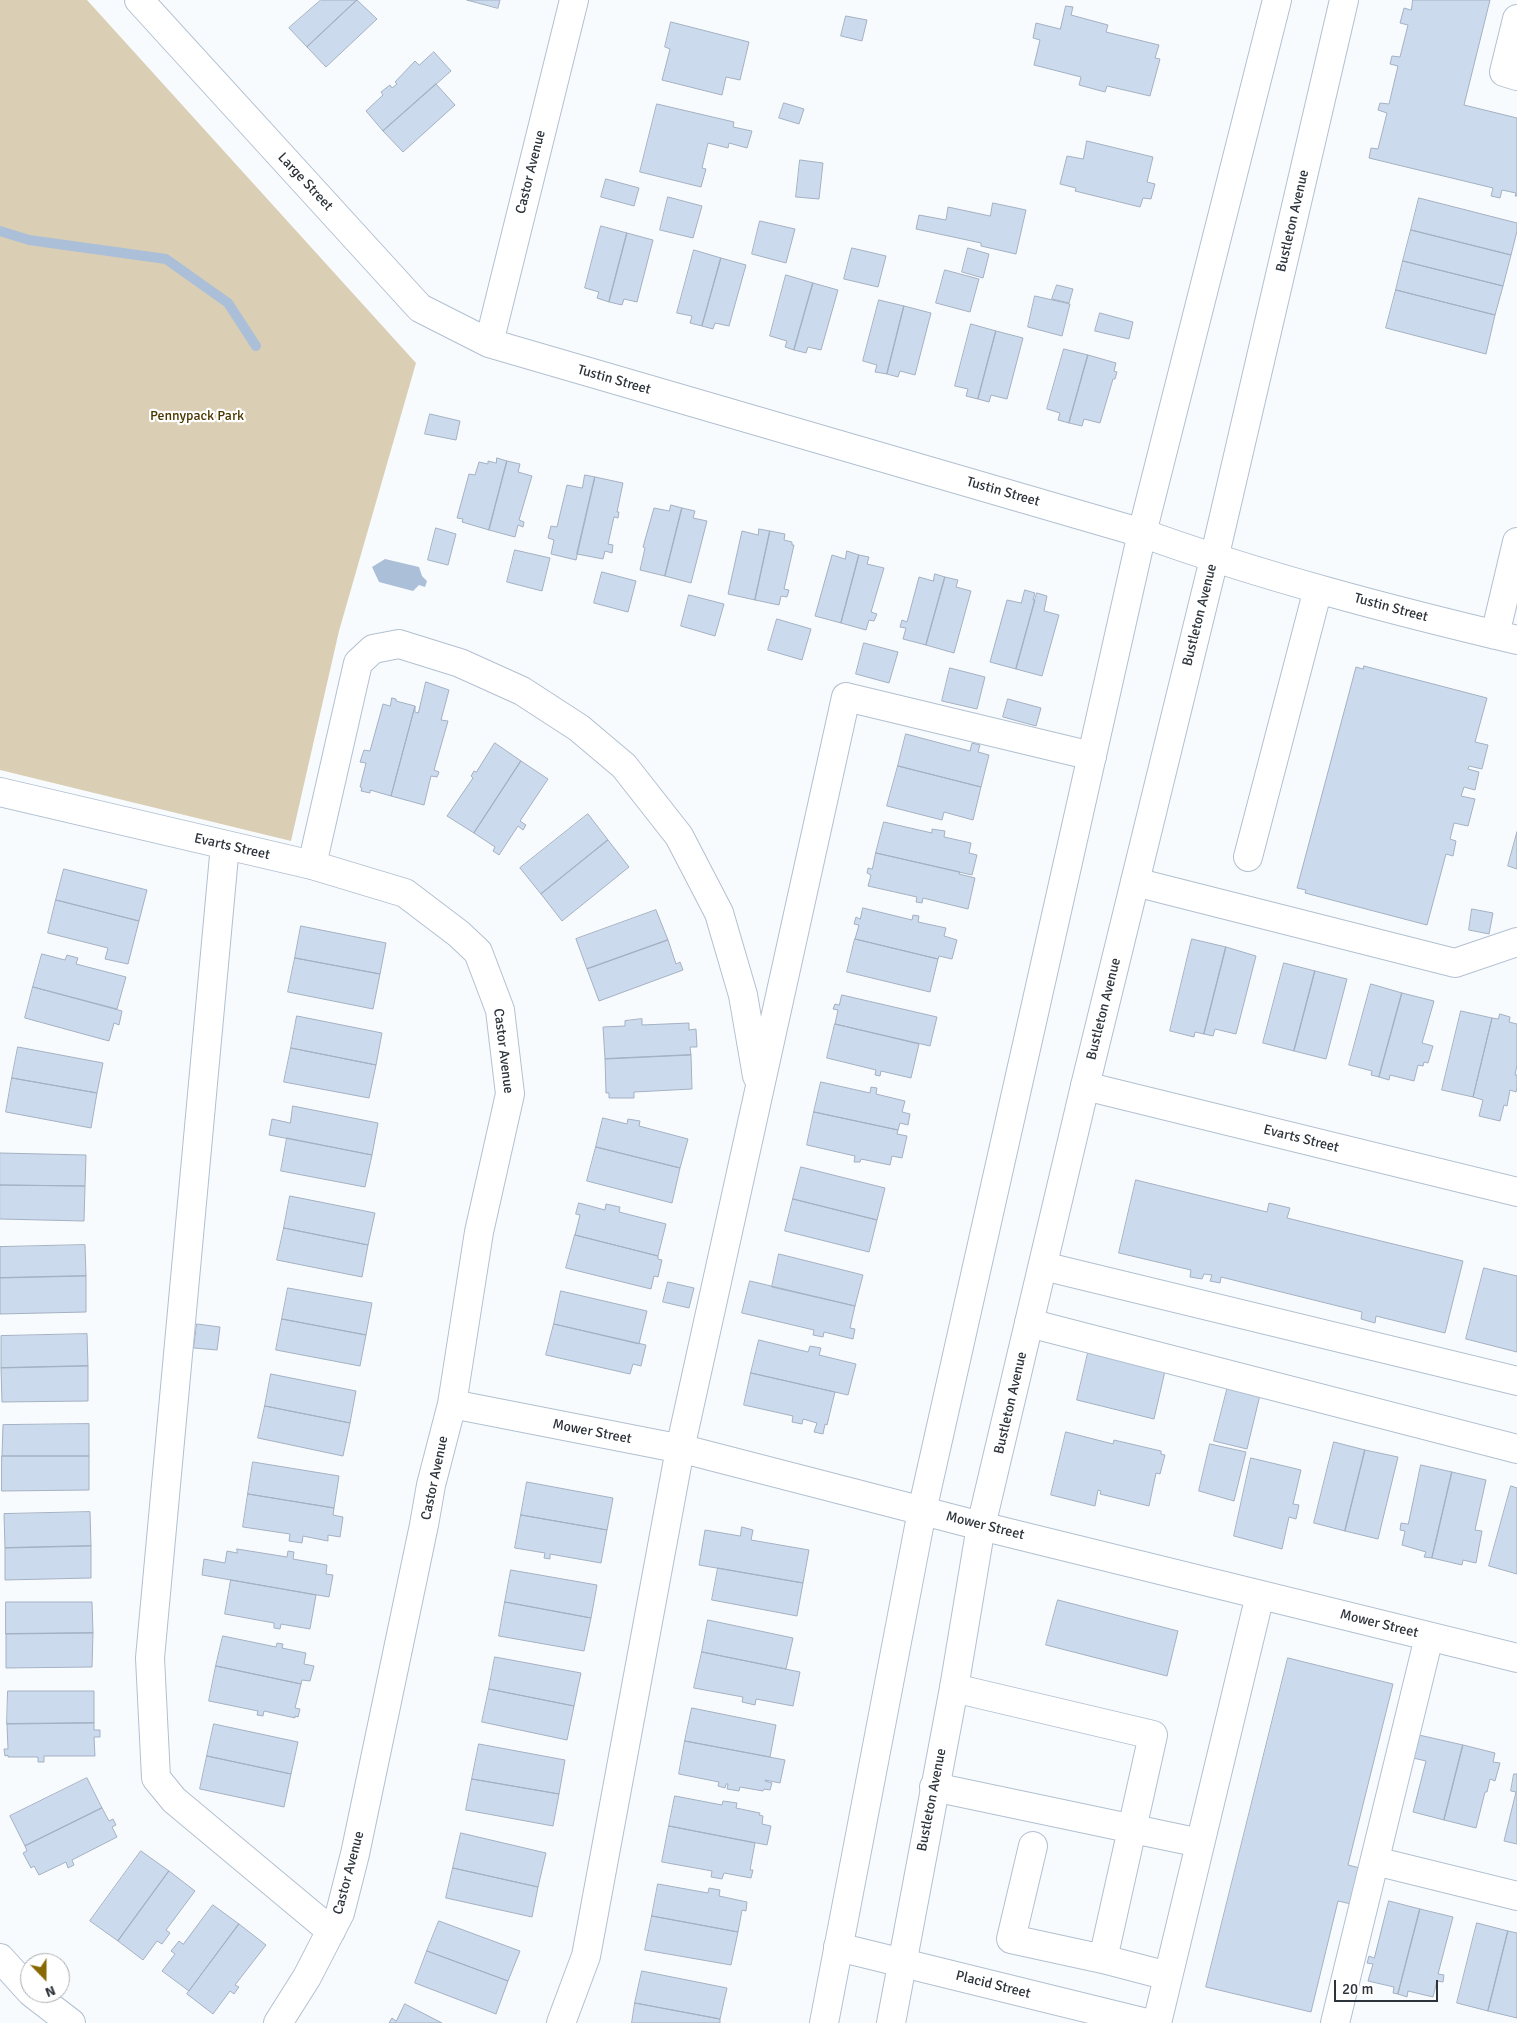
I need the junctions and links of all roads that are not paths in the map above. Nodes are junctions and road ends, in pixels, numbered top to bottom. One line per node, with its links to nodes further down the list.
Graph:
1 (138, 0): 7 (street, Large Street)
2 (574, 0): 7 (street, Castor Avenue)
3 (1276, 0): 8 (street)
4 (1344, 0): 10 (street, Bustleton Avenue)
5 (1517, 19): 6 (street)
6 (1517, 76)
7 (488, 343): 8 (street, Tustin Street)
8 (1142, 533): 10 (street, Tustin Street); 13 (street)
9 (1517, 542): 12 (street)
10 (1214, 559): 11 (street, Tustin Street); 18 (street, Bustleton Avenue)
11 (1318, 589): 12 (street, Tustin Street); 16 (street)
12 (1506, 638)
13 (1092, 756): 22 (street); 30 (street)
14 (0, 792): 15 (street, Evarts Street)
15 (225, 846): 17 (street, Evarts Street); 42 (street)
16 (1248, 857)
17 (312, 865): 19 (street, Evarts Street); 22 (street)
18 (1135, 882): 20 (street); 21 (street, Bustleton Avenue)
19 (453, 929): 27 (street, Castor Avenue)
20 (1517, 942)
21 (1085, 1086): 23 (street, Evarts Street); 24 (street, Bustleton Avenue)
22 (759, 1090): 28 (street)
23 (1517, 1192)
24 (1043, 1266): 25 (street, Bustleton Avenue); 26 (street)
25 (1029, 1323): 29 (street); 31 (street, Bustleton Avenue)
26 (1517, 1381)
27 (452, 1404): 28 (street, Mower Street); 42 (street, Castor Avenue)
28 (680, 1449): 30 (street, Mower Street); 52 (street)
29 (1517, 1449)
30 (922, 1510): 31 (street, Mower Street); 43 (street)
31 (982, 1526): 32 (street, Mower Street); 35 (street, Bustleton Avenue)
32 (1260, 1594): 33 (street, Mower Street); 38 (street)
33 (1430, 1636): 34 (street, Mower Street); 40 (street)
34 (1517, 1658)
35 (954, 1688): 36 (street, Bustleton Avenue); 37 (street)
36 (934, 1787): 37 (street); 46 (street, Bustleton Avenue)
37 (1132, 1829): 38 (street); 45 (street)
38 (1200, 1843): 47 (street)
39 (1033, 1846): 45 (street)
40 (1375, 1861): 41 (street); 57 (street)
41 (1517, 1896)
42 (331, 1931): 51 (street, Castor Avenue)
43 (838, 1947): 46 (street, Placid Street); 53 (street)
44 (0, 1958): 48 (street)
45 (1103, 1959): 47 (street)
46 (902, 1963): 54 (street, Bustleton Avenue); 55 (street, Placid Street)
47 (1168, 1976): 56 (street)
48 (20, 1980)
49 (45, 2003): 50 (street)
50 (70, 2023)
51 (278, 2023)
52 (562, 2023)
53 (824, 2023)
54 (891, 2023)
55 (1147, 2023)
56 (1157, 2023)
57 (1335, 2023)

